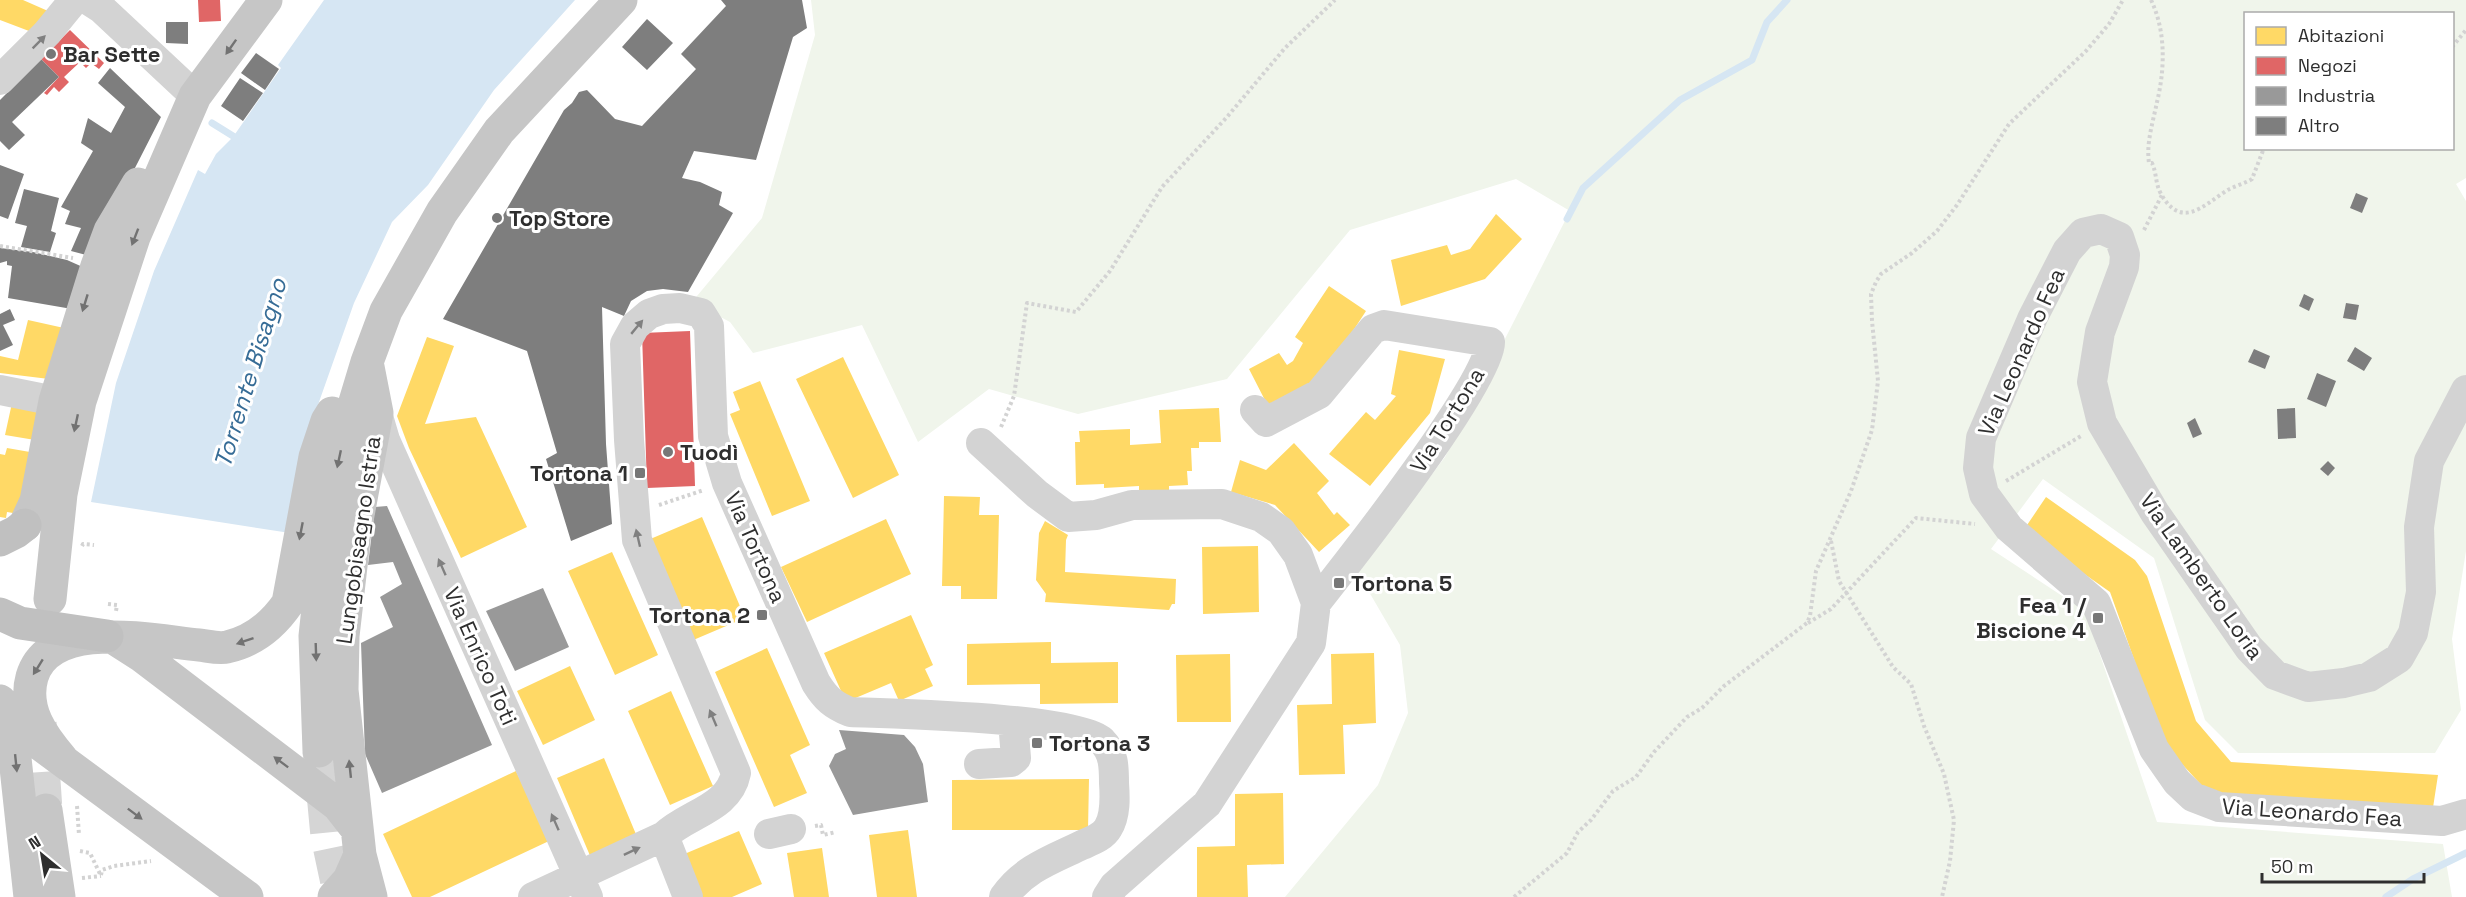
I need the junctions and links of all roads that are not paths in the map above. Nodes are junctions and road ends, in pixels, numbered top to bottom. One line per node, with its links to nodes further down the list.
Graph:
1 (74, 0): 5 (street, one-way to 1)
2 (88, 0): 6 (street)
3 (266, 0): 6 (main road, one-way to 6)
4 (621, 0): 9 (main road, Lungobisagno Istria)
5 (2, 72)
6 (195, 96): 7 (main road)
7 (173, 144): 12 (main road, one-way to 12); 17 (main road, one-way to 17)
8 (2125, 255): 11 (street, Via Lamberto Loria); 28 (street, Via Leonardo Fea)
9 (367, 362): 14 (main road, Lungobisagno Istria); 20 (main road, one-way to 20); 24 (main road, Lungobisagno Istria, one-way to 24)
10 (0, 390): 12 (street)
11 (2466, 390)
12 (55, 401): 16 (main road)
13 (1255, 410): 18 (street, Via Tortona)
14 (377, 414): 30 (main road, Lungobisagno Istria, one-way to 14); 31 (street, Via Enrico Toti, one-way to 14)
15 (981, 444): 18 (street, Via Tortona)
16 (13, 532)
17 (50, 599)
18 (1316, 603): 40 (street, Via Tortona)
19 (0, 614): 20 (highway)
20 (110, 637): 25 (main road, one-way to 25); 30 (main road, one-way to 20)
21 (0, 701): 25 (main road)
22 (0, 707): 34 (main road, one-way to 34)
23 (1014, 721): 26 (street); 29 (street, Via Tortona, one-way to 23); 39 (street, Via Tortona)
24 (319, 751)
25 (62, 759): 33 (main road, one-way to 33)
26 (979, 764)
27 (46, 810): 32 (main road)
28 (2466, 814)
29 (664, 836): 31 (street, Via Tortona, one-way to 29); 38 (street)
30 (358, 841): 35 (main road); 36 (main road, Lungobisagno Istria)
31 (583, 886): 37 (street, Via Tortona)
32 (71, 892)
33 (234, 892)
34 (30, 897)
35 (334, 897)
36 (371, 897)
37 (533, 897)
38 (688, 897)
39 (1004, 897)
40 (1107, 897)

